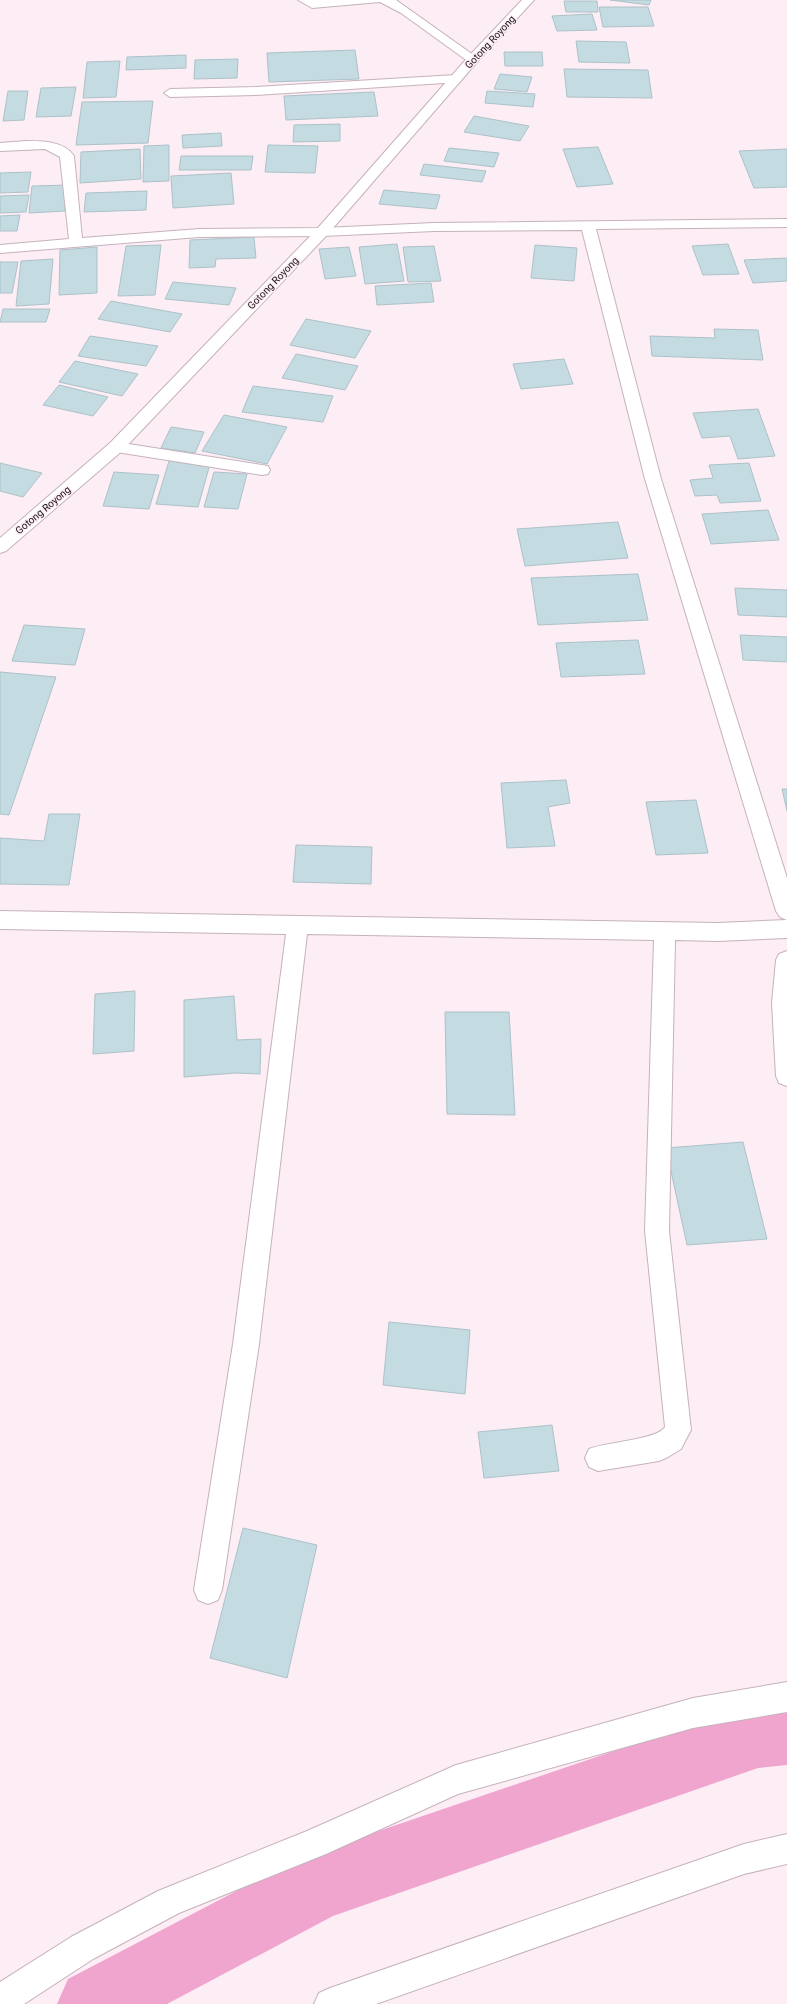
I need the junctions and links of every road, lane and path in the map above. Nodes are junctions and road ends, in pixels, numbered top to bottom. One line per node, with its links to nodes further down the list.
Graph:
1 (304, 0): 2 (street)
2 (376, 0)
3 (384, 0): 5 (street)
4 (528, 0): 5 (street, Gotong Royong)
5 (473, 59): 6 (street, Gotong Royong)
6 (456, 79): 7 (street); 11 (street, Gotong Royong)
7 (170, 93)
8 (0, 147): 12 (street)
9 (787, 223): 10 (street)
10 (588, 225): 11 (street); 17 (street)
11 (322, 232): 12 (street); 14 (street, Gotong Royong)
12 (77, 244): 13 (street)
13 (0, 249)
14 (116, 447): 15 (street); 16 (street, Gotong Royong)
15 (262, 470)
16 (0, 546)
17 (787, 911)
18 (0, 920): 19 (street)
19 (298, 924): 21 (street); 25 (street)
20 (787, 929): 21 (street)
21 (665, 931): 24 (street)
22 (787, 960): 23 (street)
23 (787, 1076)
24 (598, 1458)
25 (208, 1590)
26 (787, 1696): 28 (street)
27 (787, 1849): 29 (street)
28 (0, 2001)
29 (330, 2004)

